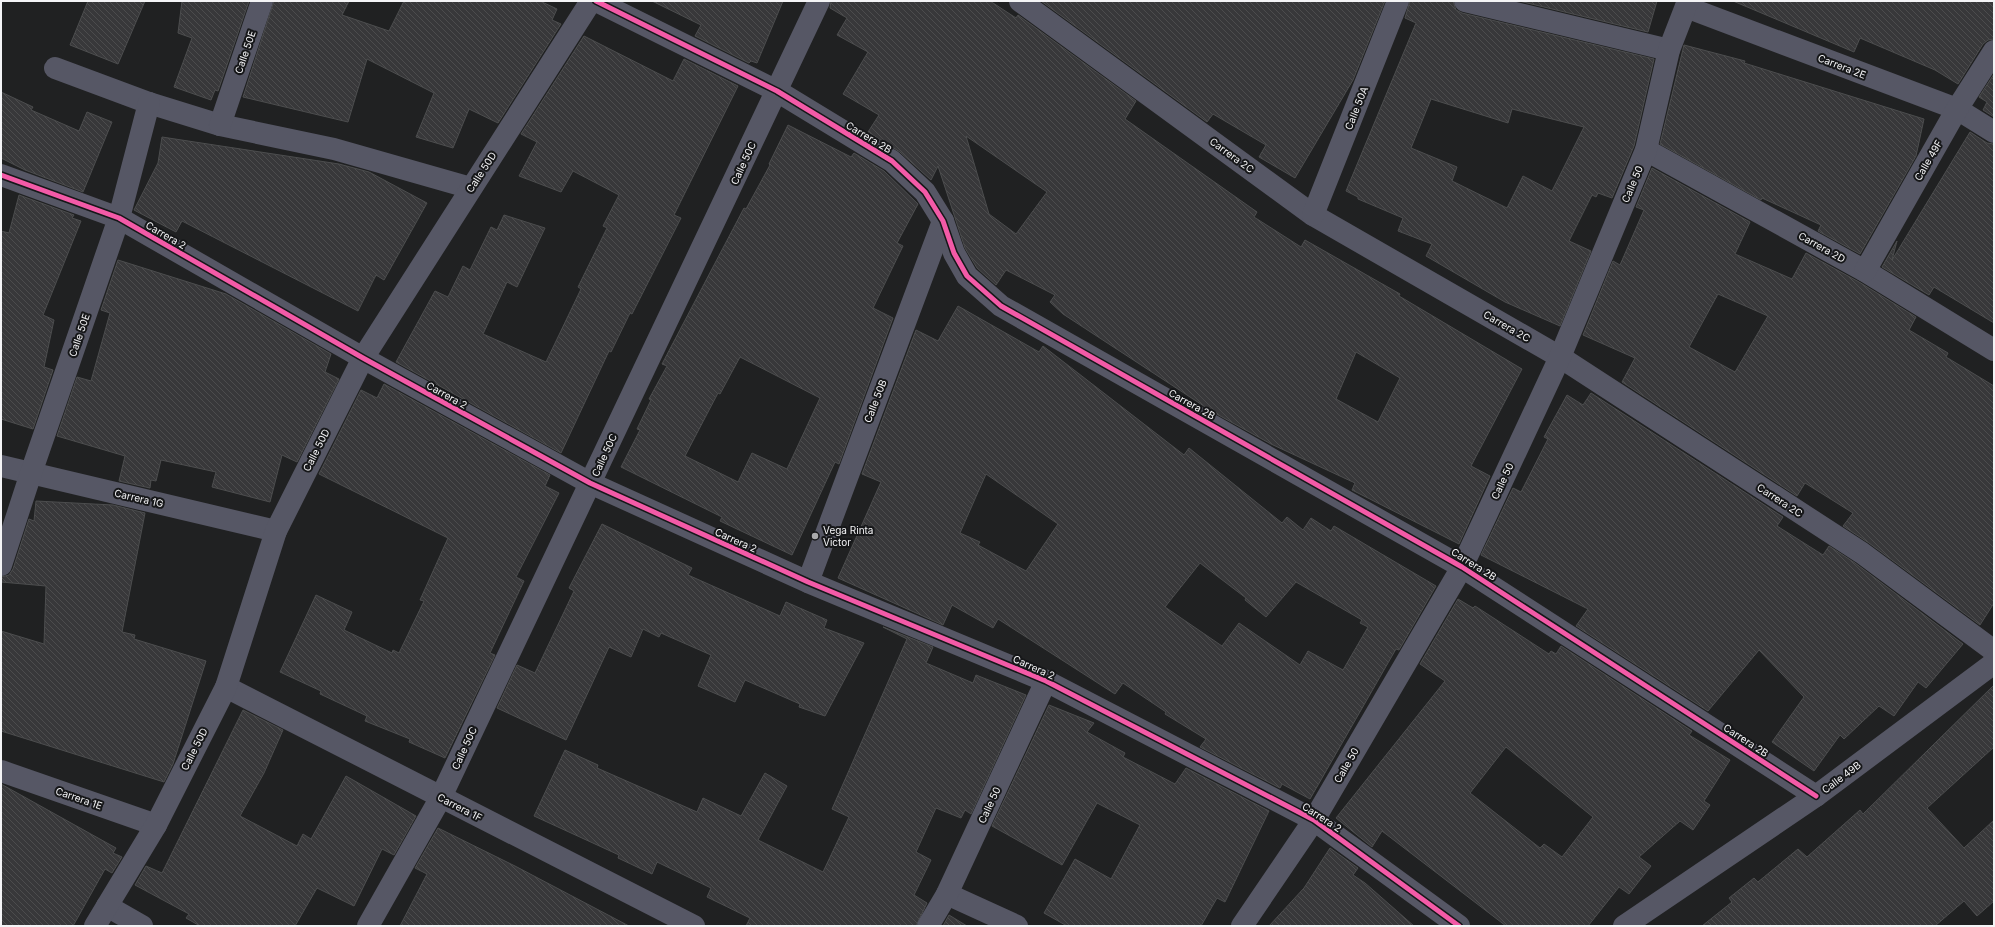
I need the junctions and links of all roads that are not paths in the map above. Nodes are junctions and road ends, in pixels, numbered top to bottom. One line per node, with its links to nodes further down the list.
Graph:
1 (262, 1): 15 (street, Calle 50E)
2 (591, 1): 19 (street, Calle 50D)
3 (596, 1): 12 (street, Carrera 2B)
4 (819, 1): 12 (street, Calle 50C)
5 (1020, 1): 20 (street, Carrera 2C)
6 (1398, 1): 20 (street, Calle 50A)
7 (1465, 1): 9 (street)
8 (1687, 4): 9 (street, Calle 50); 14 (street, Carrera 2E)
9 (1669, 50): 17 (street, Calle 50)
10 (1994, 51): 14 (street, Calle 49F)
11 (55, 68): 13 (street)
12 (777, 92): 22 (street, Carrera 2B); 29 (street, Calle 50C)
13 (149, 103): 15 (street); 21 (street, Calle 50E)
14 (1957, 109): 16 (street, Carrera 2E); 23 (street, Calle 49F)
15 (220, 126): 19 (street)
16 (1994, 132)
17 (1646, 150): 23 (street, Carrera 2D); 25 (street, Calle 50)
18 (1, 175): 21 (street, Carrera 2)
19 (471, 188): 26 (street, Calle 50D)
20 (1313, 215): 25 (street, Carrera 2C)
21 (119, 218): 26 (street, Carrera 2); 28 (street, Calle 50E)
22 (943, 221): 32 (street, Carrera 2B); 33 (street, Calle 50B)
23 (1865, 271): 24 (street, Carrera 2D)
24 (1994, 350)
25 (1560, 357): 32 (street, Calle 50); 34 (street, Carrera 2C)
26 (362, 358): 29 (street, Carrera 2); 30 (street, Calle 50D)
27 (1, 466): 28 (street, Carrera 1G)
28 (31, 473): 30 (street, Carrera 1G); 31 (street, Calle 50E)
29 (590, 484): 33 (street, Carrera 2); 40 (street, Calle 50C)
30 (276, 531): 37 (street, Calle 50D)
31 (1, 565)
32 (1462, 567): 39 (street, Carrera 2B); 41 (street, Calle 50)
33 (808, 582): 36 (street, Carrera 2)
34 (1994, 651)
35 (1994, 662): 39 (street, Calle 49B)
36 (1046, 681): 41 (street, Carrera 2); 43 (street, Calle 50)
37 (226, 687): 40 (street, Carrera 1F); 42 (street, Calle 50D)
38 (1, 771): 42 (street, Carrera 1E)
39 (1816, 796): 53 (street, Calle 49B)
40 (441, 797): 47 (street, Calle 50C); 48 (street, Carrera 1F)
41 (1314, 820): 51 (street, Calle 50); 52 (street, Carrera 2)
42 (156, 825): 44 (street, Calle 50D)
43 (947, 894): 49 (street, Calle 50); 50 (street)
44 (108, 906): 45 (street, Calle 50D); 46 (street)
45 (95, 926)
46 (142, 926)
47 (368, 926)
48 (694, 926)
49 (928, 926)
50 (1017, 926)
51 (1242, 926)
52 (1459, 926)
53 (1624, 926)

